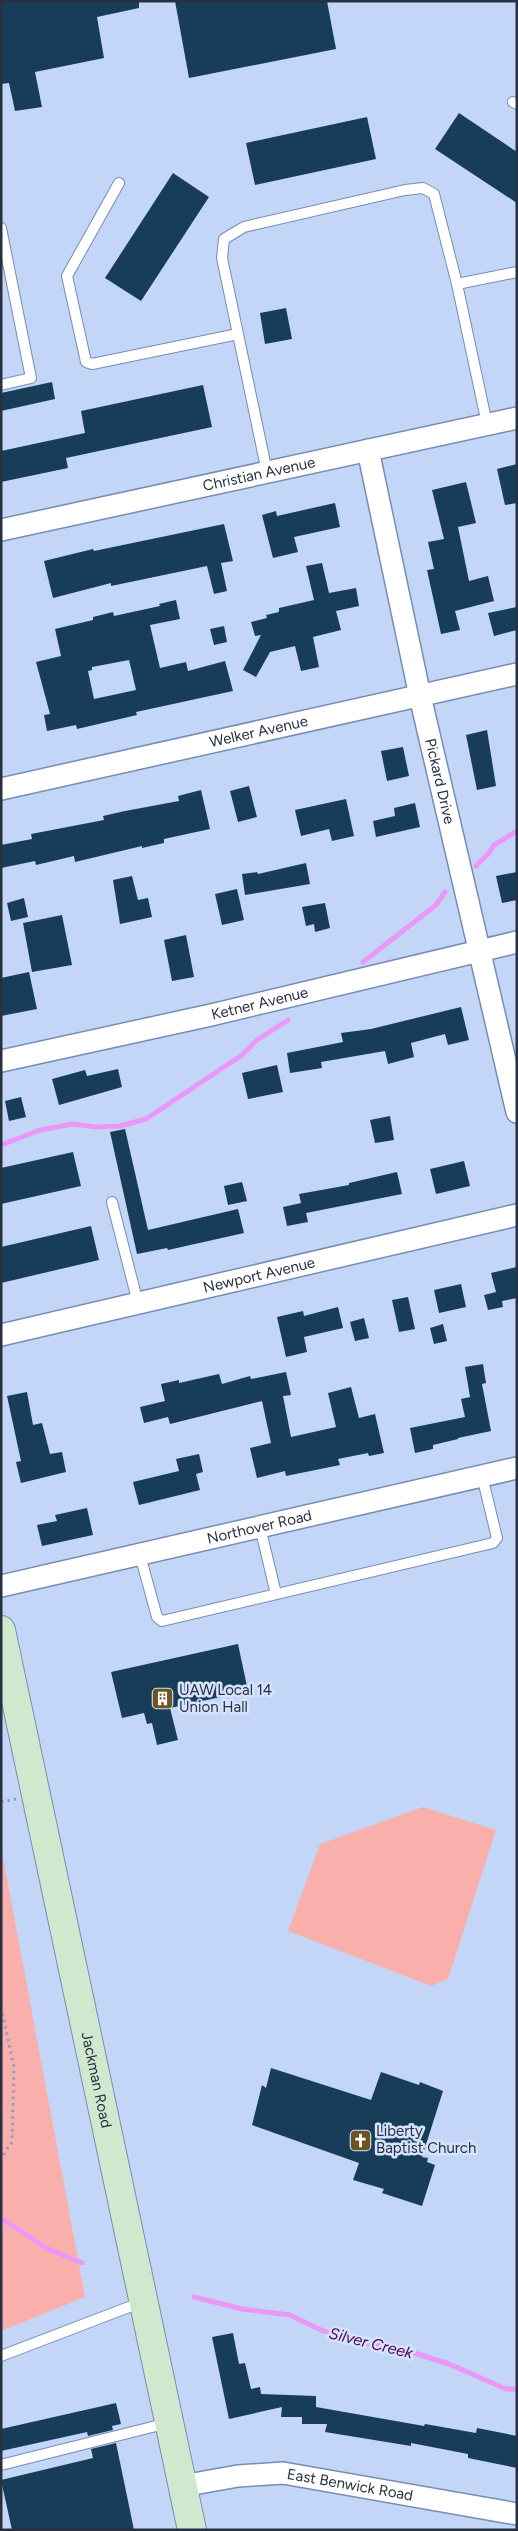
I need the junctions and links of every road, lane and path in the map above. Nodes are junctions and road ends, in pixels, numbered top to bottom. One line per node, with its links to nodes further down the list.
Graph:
1 (119, 183): 5 (lane)
2 (2, 232): 6 (lane)
3 (517, 272): 4 (lane)
4 (457, 284): 5 (lane); 8 (lane)
5 (238, 334): 10 (lane)
6 (1, 385)
7 (517, 418): 8 (street, Christian Avenue)
8 (488, 424): 9 (street, Christian Avenue)
9 (368, 450): 10 (street, Christian Avenue); 13 (street, Pickard Drive)
10 (267, 472): 11 (street, Christian Avenue)
11 (1, 530)
12 (517, 674): 13 (street, Welker Avenue)
13 (420, 696): 14 (street, Welker Avenue); 16 (street, Pickard Drive)
14 (1, 789)
15 (517, 942): 16 (street, Ketner Avenue)
16 (480, 951): 17 (street, Ketner Avenue); 18 (street, Pickard Drive)
17 (1, 1061)
18 (517, 1112)
19 (112, 1202): 21 (lane)
20 (517, 1215): 21 (street, Newport Avenue)
21 (138, 1303): 22 (street, Newport Avenue)
22 (1, 1335)
23 (517, 1468): 24 (street, Northover Road)
24 (482, 1476): 25 (street, Northover Road); 28 (lane)
25 (260, 1527): 26 (street, Northover Road); 28 (lane)
26 (140, 1555): 27 (street, Northover Road); 28 (lane)
27 (1, 1586)
28 (276, 1594)
29 (1, 1630): 32 (main road, Jackman Road)
30 (1, 2008): 31 (path)
31 (1, 2158)
32 (143, 2302): 33 (lane); 34 (main road, Jackman Road)
33 (1, 2356)
34 (169, 2422): 35 (lane); 36 (main road, Jackman Road)
35 (1, 2465)
36 (182, 2486): 37 (street, East Benwick Road); 38 (main road, Jackman Road)
37 (517, 2514)
38 (192, 2530)

